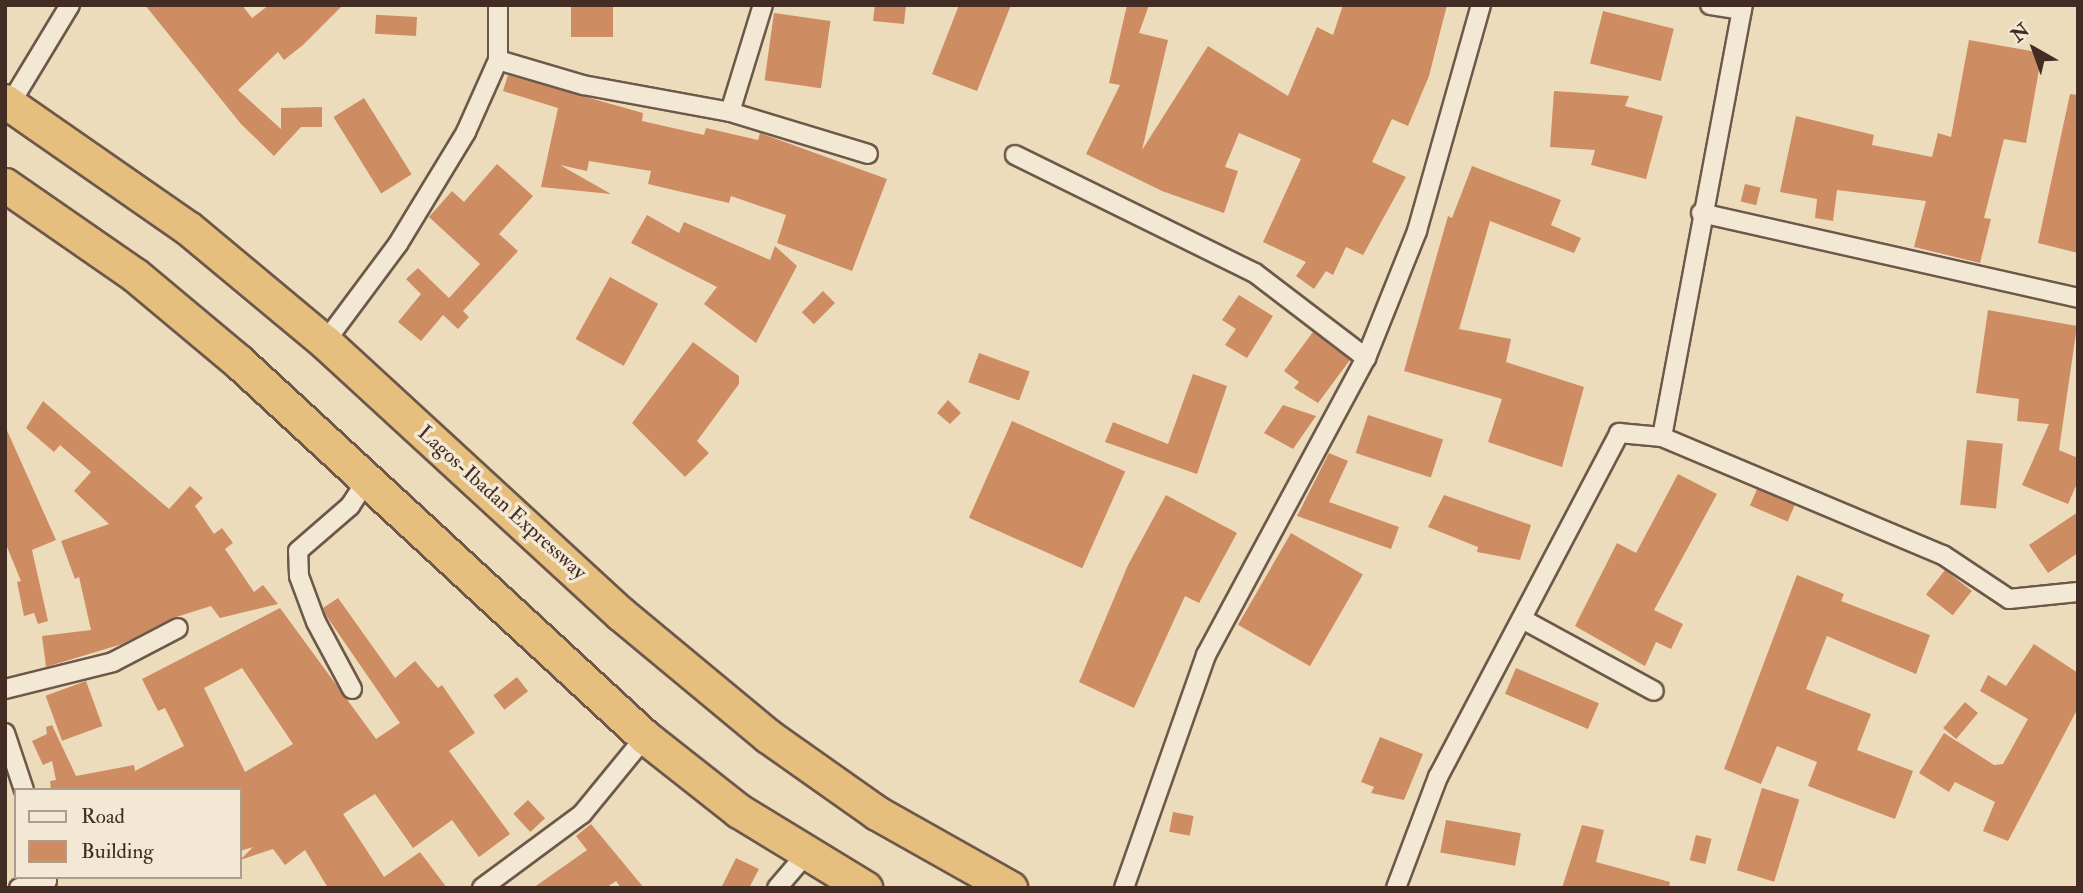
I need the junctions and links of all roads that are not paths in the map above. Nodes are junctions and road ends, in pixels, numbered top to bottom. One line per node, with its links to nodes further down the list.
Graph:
1 (70, 5): 8 (street)
2 (498, 5): 7 (street)
3 (763, 5): 9 (street)
4 (1481, 5): 16 (street)
5 (1710, 5): 6 (street)
6 (1743, 8): 13 (street)
7 (498, 60): 9 (street); 15 (street)
8 (8, 102): 15 (highway, Lagos-Ibadan Expressway)
9 (730, 112): 10 (street)
10 (868, 154)
11 (1014, 155): 16 (street)
12 (5, 185): 18 (highway)
13 (1701, 214): 14 (street); 17 (street)
14 (2078, 298)
15 (325, 342): 34 (highway, Lagos-Ibadan Expressway)
16 (1366, 358): 35 (street)
17 (1662, 437): 19 (street); 20 (street)
18 (368, 478): 23 (street); 26 (highway)
19 (2078, 592)
20 (1522, 619): 24 (street); 36 (street)
21 (178, 628): 22 (street)
22 (5, 689)
23 (352, 689)
24 (1654, 691)
25 (5, 733): 27 (street)
26 (645, 737): 28 (highway); 31 (street)
27 (23, 788)
28 (807, 853): 32 (street); 33 (highway)
29 (48, 882): 30 (street)
30 (19, 888)
31 (482, 888)
32 (777, 888)
33 (865, 888)
34 (1010, 888)
35 (1124, 888)
36 (1396, 888)

